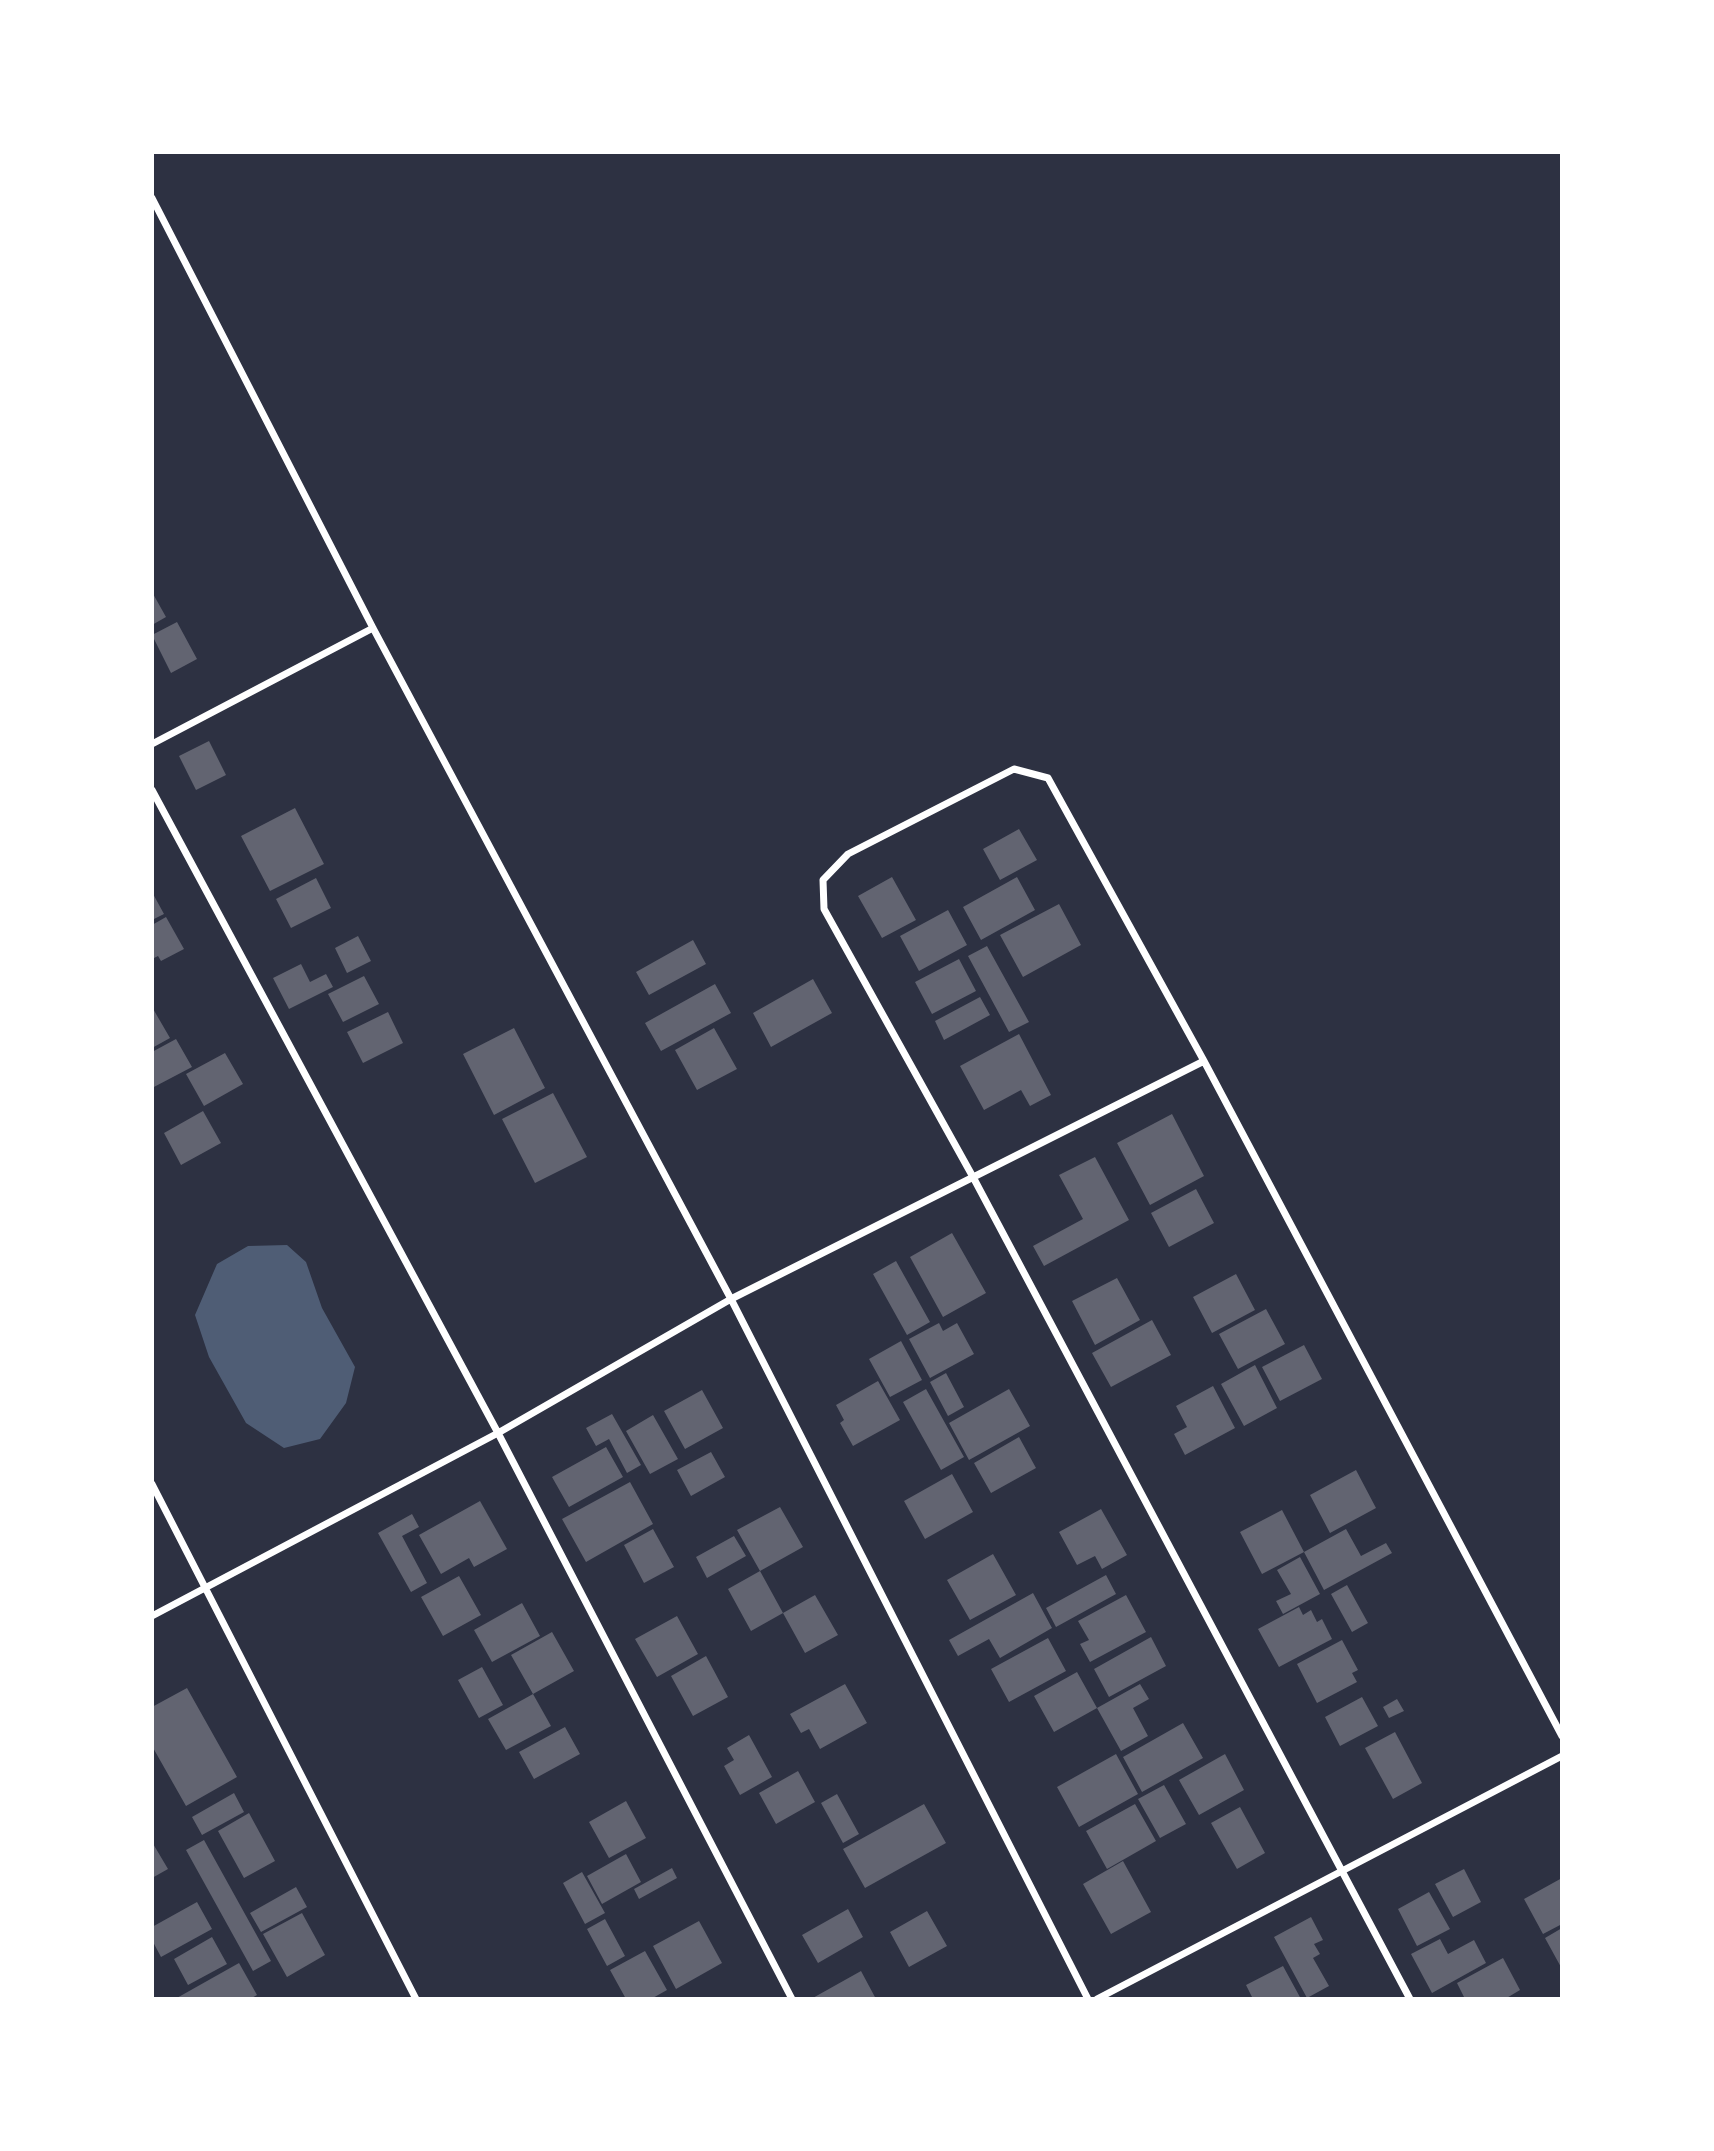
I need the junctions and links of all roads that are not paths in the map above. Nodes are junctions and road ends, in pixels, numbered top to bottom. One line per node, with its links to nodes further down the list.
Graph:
1 (152, 198): 2 (street)
2 (373, 628): 3 (street); 7 (street)
3 (152, 744)
4 (152, 790): 8 (street)
5 (1204, 1061): 6 (street); 6 (street); 12 (street)
6 (973, 1177): 7 (street); 14 (street)
7 (731, 1299): 8 (street); 17 (street)
8 (498, 1433): 10 (street); 16 (street)
9 (152, 1484): 10 (street)
10 (208, 1588): 11 (street); 15 (street)
11 (152, 1616)
12 (1562, 1736)
13 (1562, 1756): 14 (street)
14 (1342, 1868): 18 (street); 19 (street)
15 (416, 1999)
16 (792, 1999)
17 (1088, 1999)
18 (1097, 1999)
19 (1410, 1999)

